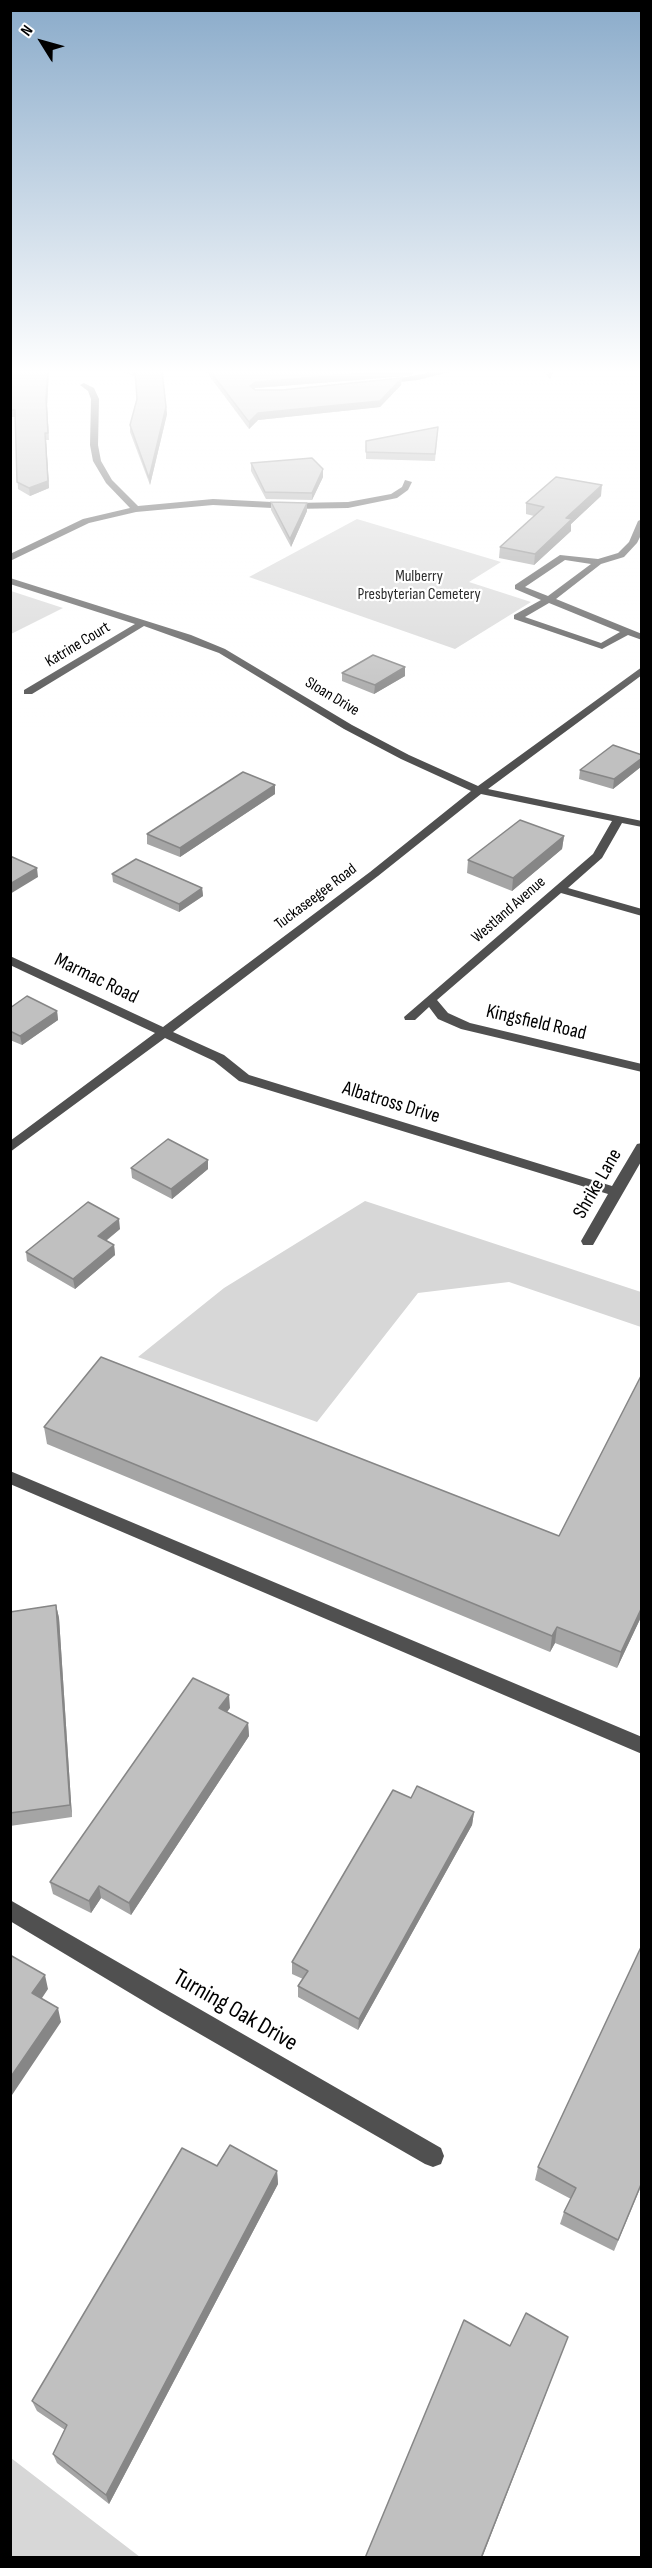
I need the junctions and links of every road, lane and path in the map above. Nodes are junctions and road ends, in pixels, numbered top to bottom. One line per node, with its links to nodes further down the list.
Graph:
1 (118, 490): 3 (street)
2 (402, 490): 3 (street)
3 (136, 509): 5 (street)
4 (642, 521): 6 (street)
5 (10, 558)
6 (598, 562): 8 (street); 8 (street)
7 (10, 582): 9 (street, Sloan Drive)
8 (548, 598): 10 (street); 10 (street)
9 (143, 623): 13 (street, Katrine Court); 14 (street, Sloan Drive)
10 (627, 632): 11 (street)
11 (642, 637)
12 (642, 670): 14 (street, Tuckaseegee Road)
13 (28, 692)
14 (479, 790): 15 (street, Sloan Drive); 22 (street, Tuckaseegee Road)
15 (620, 819): 16 (street, Sloan Drive); 17 (street, Westland Avenue)
16 (642, 824)
17 (559, 890): 18 (street); 20 (street, Westland Avenue)
18 (642, 913)
19 (10, 960): 22 (street, Marmac Road)
20 (430, 1000): 21 (street, Westland Avenue); 23 (street, Kingsfield Road)
21 (410, 1017)
22 (164, 1033): 25 (street, Tuckaseegee Road); 26 (street, Albatross Drive)
23 (642, 1068)
24 (642, 1147): 26 (street, Shrike Lane)
25 (10, 1148)
26 (616, 1192): 27 (street, Shrike Lane)
27 (588, 1241)
28 (10, 1478): 29 (street)
29 (642, 1746)
30 (10, 1910): 31 (street, Turning Oak Drive)
31 (434, 2156)

